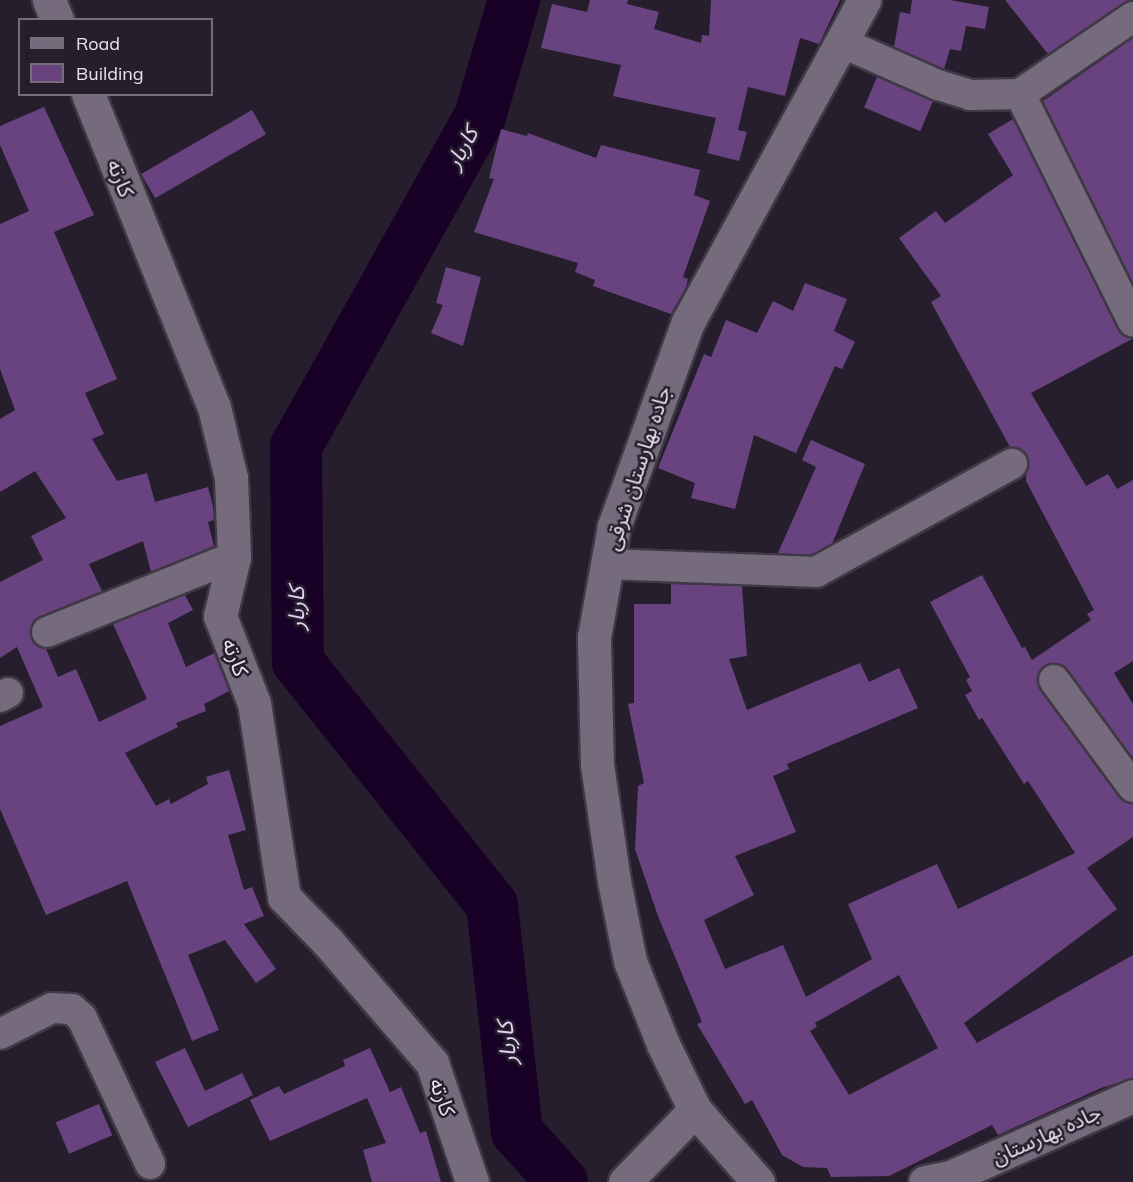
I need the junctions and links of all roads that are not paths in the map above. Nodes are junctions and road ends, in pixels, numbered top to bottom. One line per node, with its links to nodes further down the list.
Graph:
1 (49, 0): 4 (street)
2 (864, 0): 5 (street, جاده بهارستان شرقی)
3 (1133, 17): 6 (street)
4 (56, 18)
5 (843, 43): 6 (street); 11 (street, جاده بهارستان شرقی)
6 (1020, 94): 8 (street)
7 (88, 96): 10 (street, کارته)
8 (1133, 322)
9 (1012, 464): 11 (street)
10 (234, 556): 12 (street); 20 (street, کارته)
11 (607, 564): 18 (street, جاده بهارستان شرقی)
12 (47, 632)
13 (1054, 680): 14 (street)
14 (1123, 752): 15 (street)
15 (1133, 787)
16 (0, 1034): 19 (street)
17 (1133, 1096): 23 (street, جاده بهارستان)
18 (695, 1110): 21 (street); 22 (street, جاده بهارستان شرقی)
19 (150, 1164)
20 (472, 1182)
21 (625, 1182)
22 (758, 1182)
23 (925, 1182)

